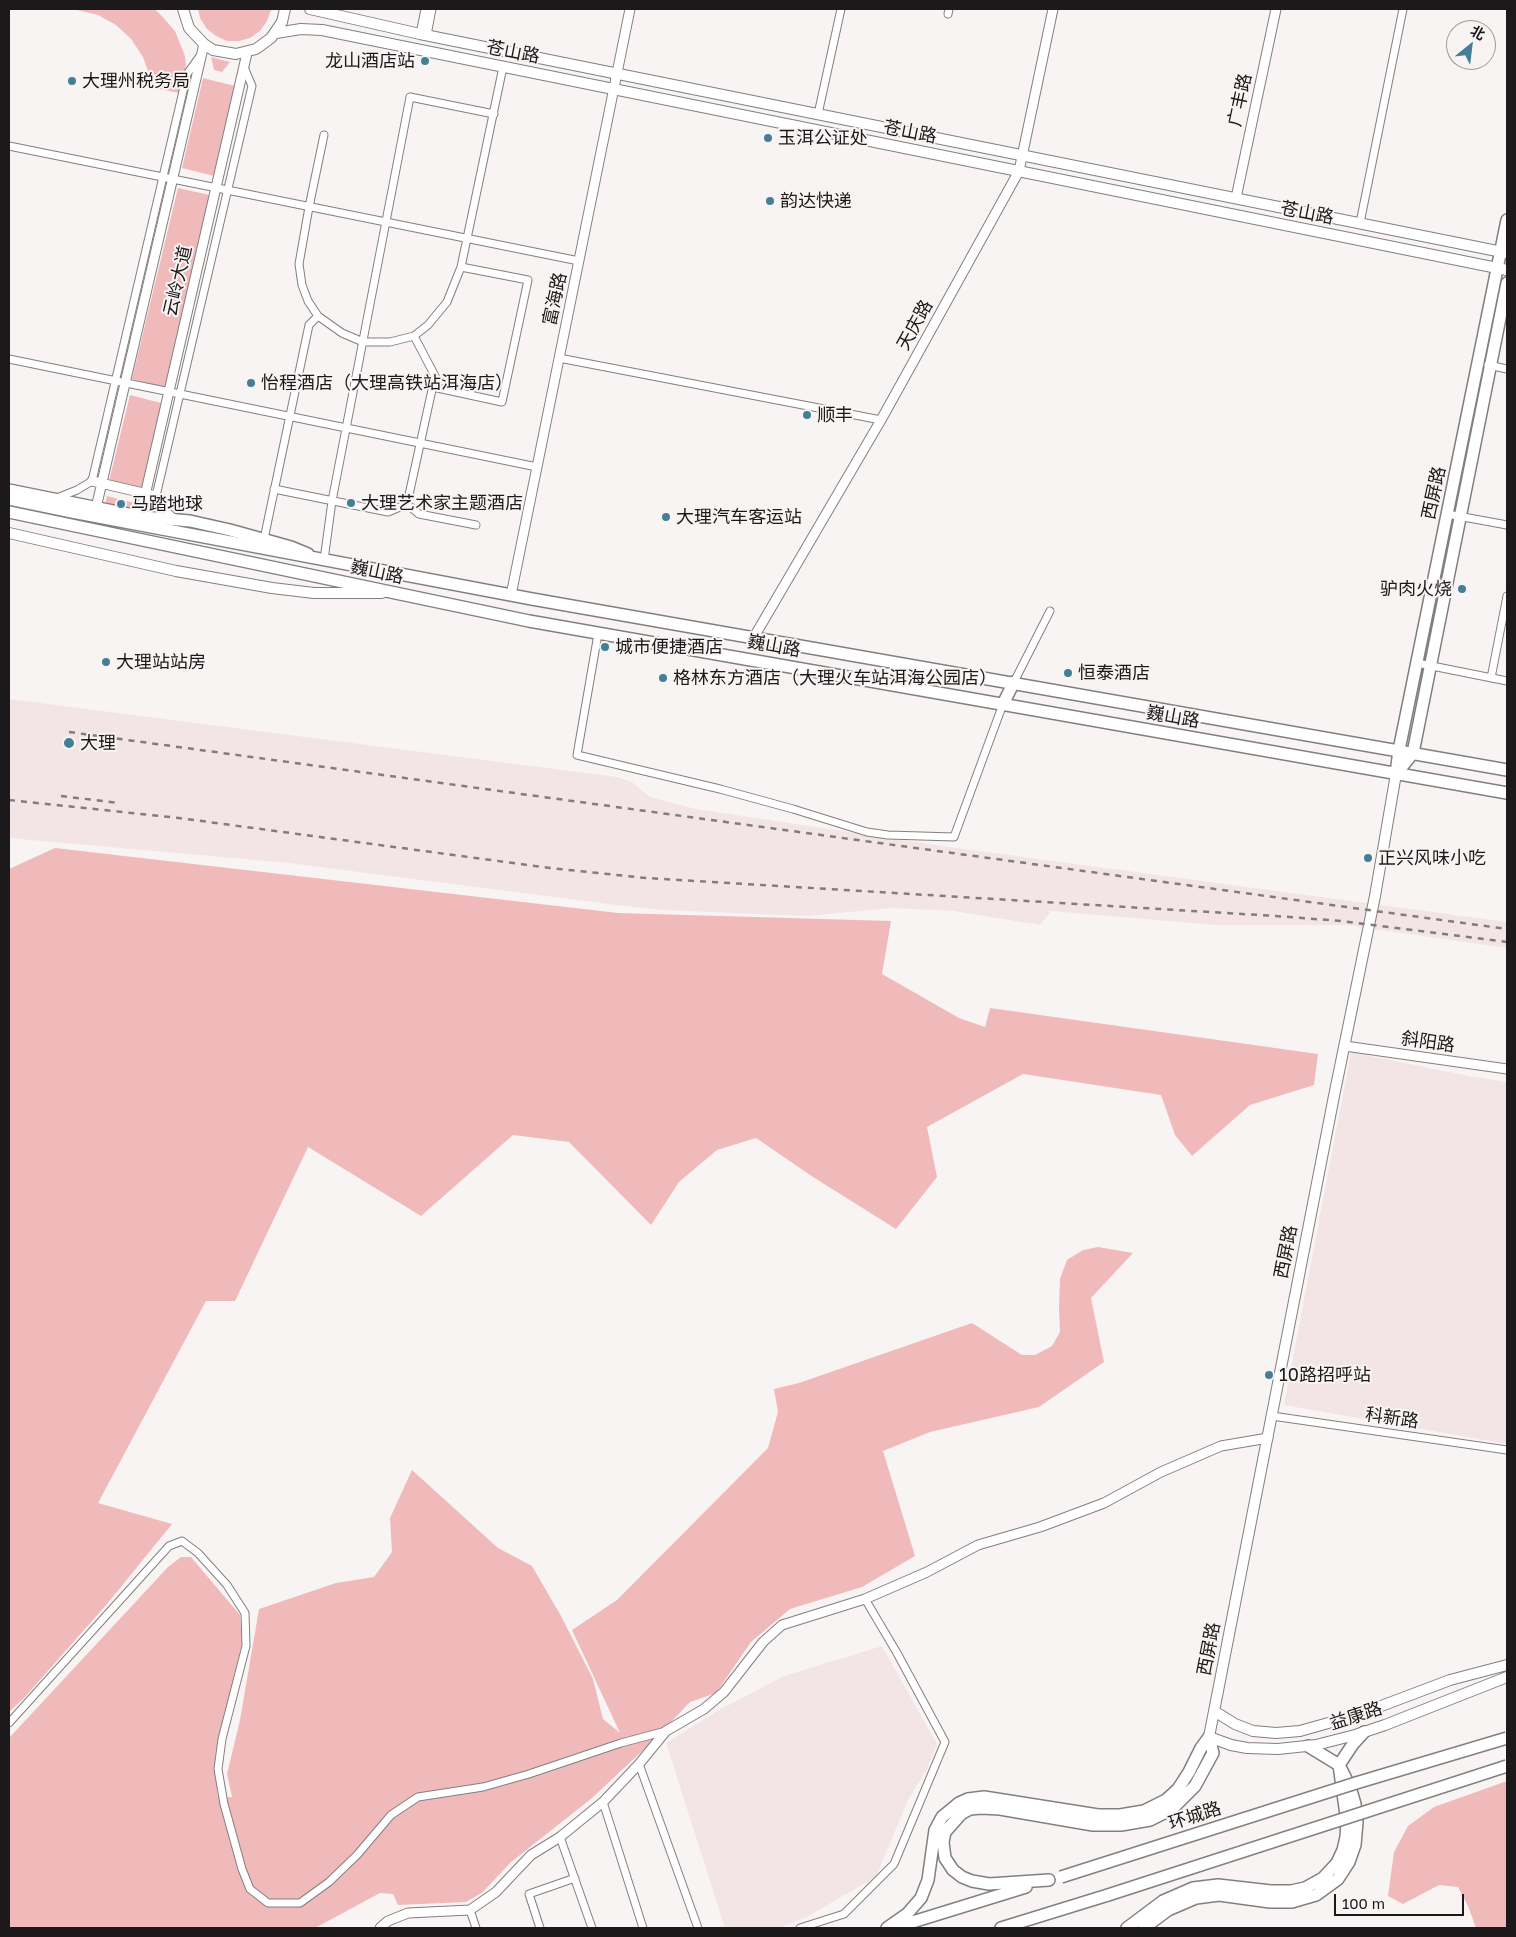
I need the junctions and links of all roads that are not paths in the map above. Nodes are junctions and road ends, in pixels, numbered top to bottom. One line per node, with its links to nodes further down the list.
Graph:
1 (285, 9): 11 (main road)
2 (310, 9): 12 (main road, 苍山路)
3 (425, 9): 12 (street)
4 (432, 9): 12 (street)
5 (630, 9): 18 (street, 富海路)
6 (840, 9): 21 (street)
7 (1053, 9): 24 (street, 天庆路)
8 (1276, 9): 30 (street, 广丰路)
9 (1403, 9): 34 (street)
10 (182, 10): 13 (main road)
11 (276, 33): 14 (main road); 17 (main road, 苍山路)
12 (423, 34): 18 (main road, 苍山路)
13 (204, 44): 14 (main road); 15 (street, 云岭大道)
14 (247, 53): 16 (street, 云岭大道)
15 (201, 56): 26 (street); 27 (street, 云岭大道)
16 (244, 67): 28 (street, 云岭大道); 29 (street)
17 (503, 67): 19 (main road, 苍山路); 20 (street)
18 (617, 73): 19 (street, 富海路); 21 (main road, 苍山路)
19 (614, 89): 25 (main road, 苍山路); 37 (street, 富海路)
20 (494, 114): 33 (street); 35 (street)
21 (818, 114): 24 (main road, 苍山路)
22 (324, 135): 31 (street)
23 (9, 146): 26 (street)
24 (1022, 155): 25 (street, 天庆路); 30 (main road, 苍山路)
25 (1019, 171): 39 (main road, 苍山路); 55 (street, 天庆路)
26 (162, 177): 27 (street); 49 (street)
27 (172, 179): 28 (street); 50 (street, 云岭大道)
28 (216, 188): 29 (street); 52 (street, 云岭大道)
29 (228, 190): 31 (street); 53 (street)
30 (1236, 198): 34 (main road, 苍山路)
31 (308, 207): 33 (street); 41 (street)
32 (1507, 220): 36 (main road, 西屏路)
33 (386, 222): 35 (street); 43 (street)
34 (1360, 223): 36 (main road, 苍山路)
35 (466, 238): 37 (street); 38 (street)
36 (1504, 252): 39 (main road, 西屏路)
37 (579, 261): 44 (street, 富海路)
38 (461, 267): 42 (street); 51 (street)
39 (1502, 269): 46 (main road, 西屏路)
40 (1507, 283): 47 (main road, 西屏路)
41 (318, 316): 43 (street); 54 (street)
42 (414, 336): 43 (street); 51 (street)
43 (363, 342): 56 (street)
44 (559, 358): 55 (street); 58 (street, 富海路)
45 (9, 359): 49 (street)
46 (1478, 363): 47 (street); 71 (main road, 西屏路)
47 (1491, 365): 48 (street); 72 (main road, 西屏路)
48 (1507, 368)
49 (115, 380): 50 (street); 59 (street)
50 (125, 382): 52 (street); 60 (street, 云岭大道)
51 (433, 387): 57 (street)
52 (169, 392): 53 (street); 63 (street, 云岭大道)
53 (180, 394): 54 (street); 64 (street)
54 (289, 416): 56 (street); 61 (street)
55 (881, 420): 85 (street, 天庆路)
56 (346, 427): 57 (street); 67 (street)
57 (421, 442): 58 (street); 68 (street)
58 (537, 467): 81 (street, 富海路)
59 (92, 481): 60 (street); 66 (street)
60 (102, 484): 63 (street); 69 (street, 云岭大道)
61 (274, 489): 67 (street); 78 (street)
62 (9, 490): 66 (main road)
63 (146, 494): 64 (street); 73 (street, 云岭大道)
64 (156, 496): 74 (street)
65 (9, 499): 79 (main road, 巍山路)
66 (53, 499): 69 (main road)
67 (332, 501): 68 (street); 79 (street)
68 (407, 504): 75 (street)
69 (96, 508): 73 (main road)
70 (9, 512): 80 (main road, 巍山路)
71 (1447, 514): 72 (street); 86 (main road, 西屏路)
72 (1460, 516): 76 (street); 87 (main road, 西屏路)
73 (140, 517): 74 (main road)
74 (178, 520): 78 (main road)
75 (476, 524)
76 (1507, 526)
77 (9, 533): 80 (main road)
78 (264, 539): 79 (main road)
79 (324, 560): 81 (main road, 巍山路)
80 (398, 594): 84 (main road, 巍山路)
81 (511, 596): 85 (main road, 巍山路)
82 (1507, 596): 88 (street)
83 (1050, 611): 90 (street)
84 (598, 634): 91 (main road, 巍山路); 91 (street)
85 (754, 637): 90 (main road, 巍山路)
86 (1417, 663): 87 (street); 92 (main road, 西屏路)
87 (1430, 666): 88 (street); 93 (main road, 西屏路)
88 (1491, 678): 89 (street)
89 (1507, 681)
90 (1014, 682): 91 (main road); 92 (main road, 巍山路)
91 (1003, 704): 95 (main road, 巍山路)
92 (1399, 750): 93 (main road, 巍山路); 95 (main road, 西屏路)
93 (1413, 753): 94 (main road, 巍山路); 95 (main road, 西屏路)
94 (1507, 770)
95 (1396, 774): 96 (main road, 巍山路); 97 (main road, 西屏路)
96 (1507, 793)
97 (1345, 1046): 98 (street, 斜阳路); 99 (main road, 西屏路)
98 (1507, 1069)
99 (1272, 1416): 100 (main road, 西屏路); 101 (street, 科新路)
100 (1268, 1438): 102 (street); 105 (main road, 西屏路)
101 (1507, 1450)
102 (865, 1599): 107 (street); 127 (street)
103 (1507, 1665): 105 (main road, 益康路)
104 (1507, 1677): 108 (main road, 益康路)
105 (1214, 1711): 109 (main road, 西屏路)
106 (9, 1723): 107 (street)
107 (666, 1731): 112 (street)
108 (1364, 1732): 111 (main road, 益康路); 113 (main road)
109 (1209, 1737): 111 (main road, 益康路); 118 (main road); 128 (main road)
110 (1507, 1738): 118 (main road, 环城路, bridge)
111 (1308, 1746): 113 (main road)
112 (639, 1764): 115 (street); 126 (street)
113 (1339, 1765): 132 (main road); 133 (main road)
114 (1507, 1766): 120 (main road, bridge)
115 (603, 1802): 116 (street); 125 (street)
116 (560, 1837): 117 (street); 119 (street)
117 (575, 1878): 123 (street); 124 (street)
118 (1049, 1880): 129 (main road, 环城路)
119 (470, 1910): 121 (street); 122 (street)
120 (1061, 1910): 130 (main road); 131 (main road)
121 (380, 1928)
122 (476, 1928)
123 (540, 1928)
124 (592, 1928)
125 (643, 1928)
126 (698, 1928)
127 (800, 1928)
128 (887, 1928)
129 (893, 1928)
130 (1001, 1928)
131 (1033, 1928)
132 (1127, 1928)
133 (1144, 1928)

